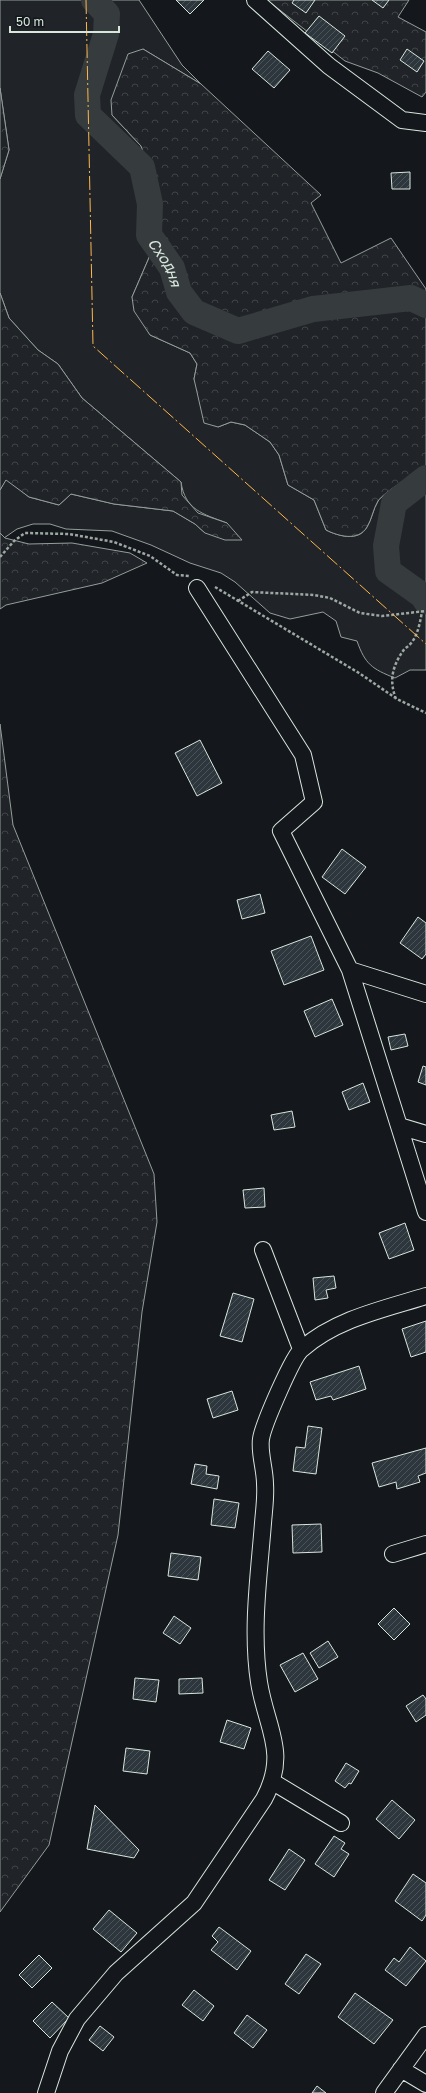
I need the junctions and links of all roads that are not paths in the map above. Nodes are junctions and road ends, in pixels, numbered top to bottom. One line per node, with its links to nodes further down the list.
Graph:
1 (255, 0): 2 (street)
2 (426, 123)
3 (200, 583): 4 (street)
4 (350, 970): 5 (street); 6 (street)
5 (426, 994)
6 (399, 1126): 7 (street); 8 (street)
7 (426, 1134)
8 (426, 1212)
9 (263, 1250): 11 (street)
10 (426, 1296): 11 (street)
11 (301, 1349): 14 (street)
12 (426, 1544): 13 (street)
13 (393, 1554)
14 (273, 1782): 15 (street); 19 (street)
15 (341, 1824)
16 (426, 2035): 17 (street)
17 (401, 2069): 18 (street); 20 (street)
18 (426, 2084)
19 (46, 2093)
20 (384, 2093)

